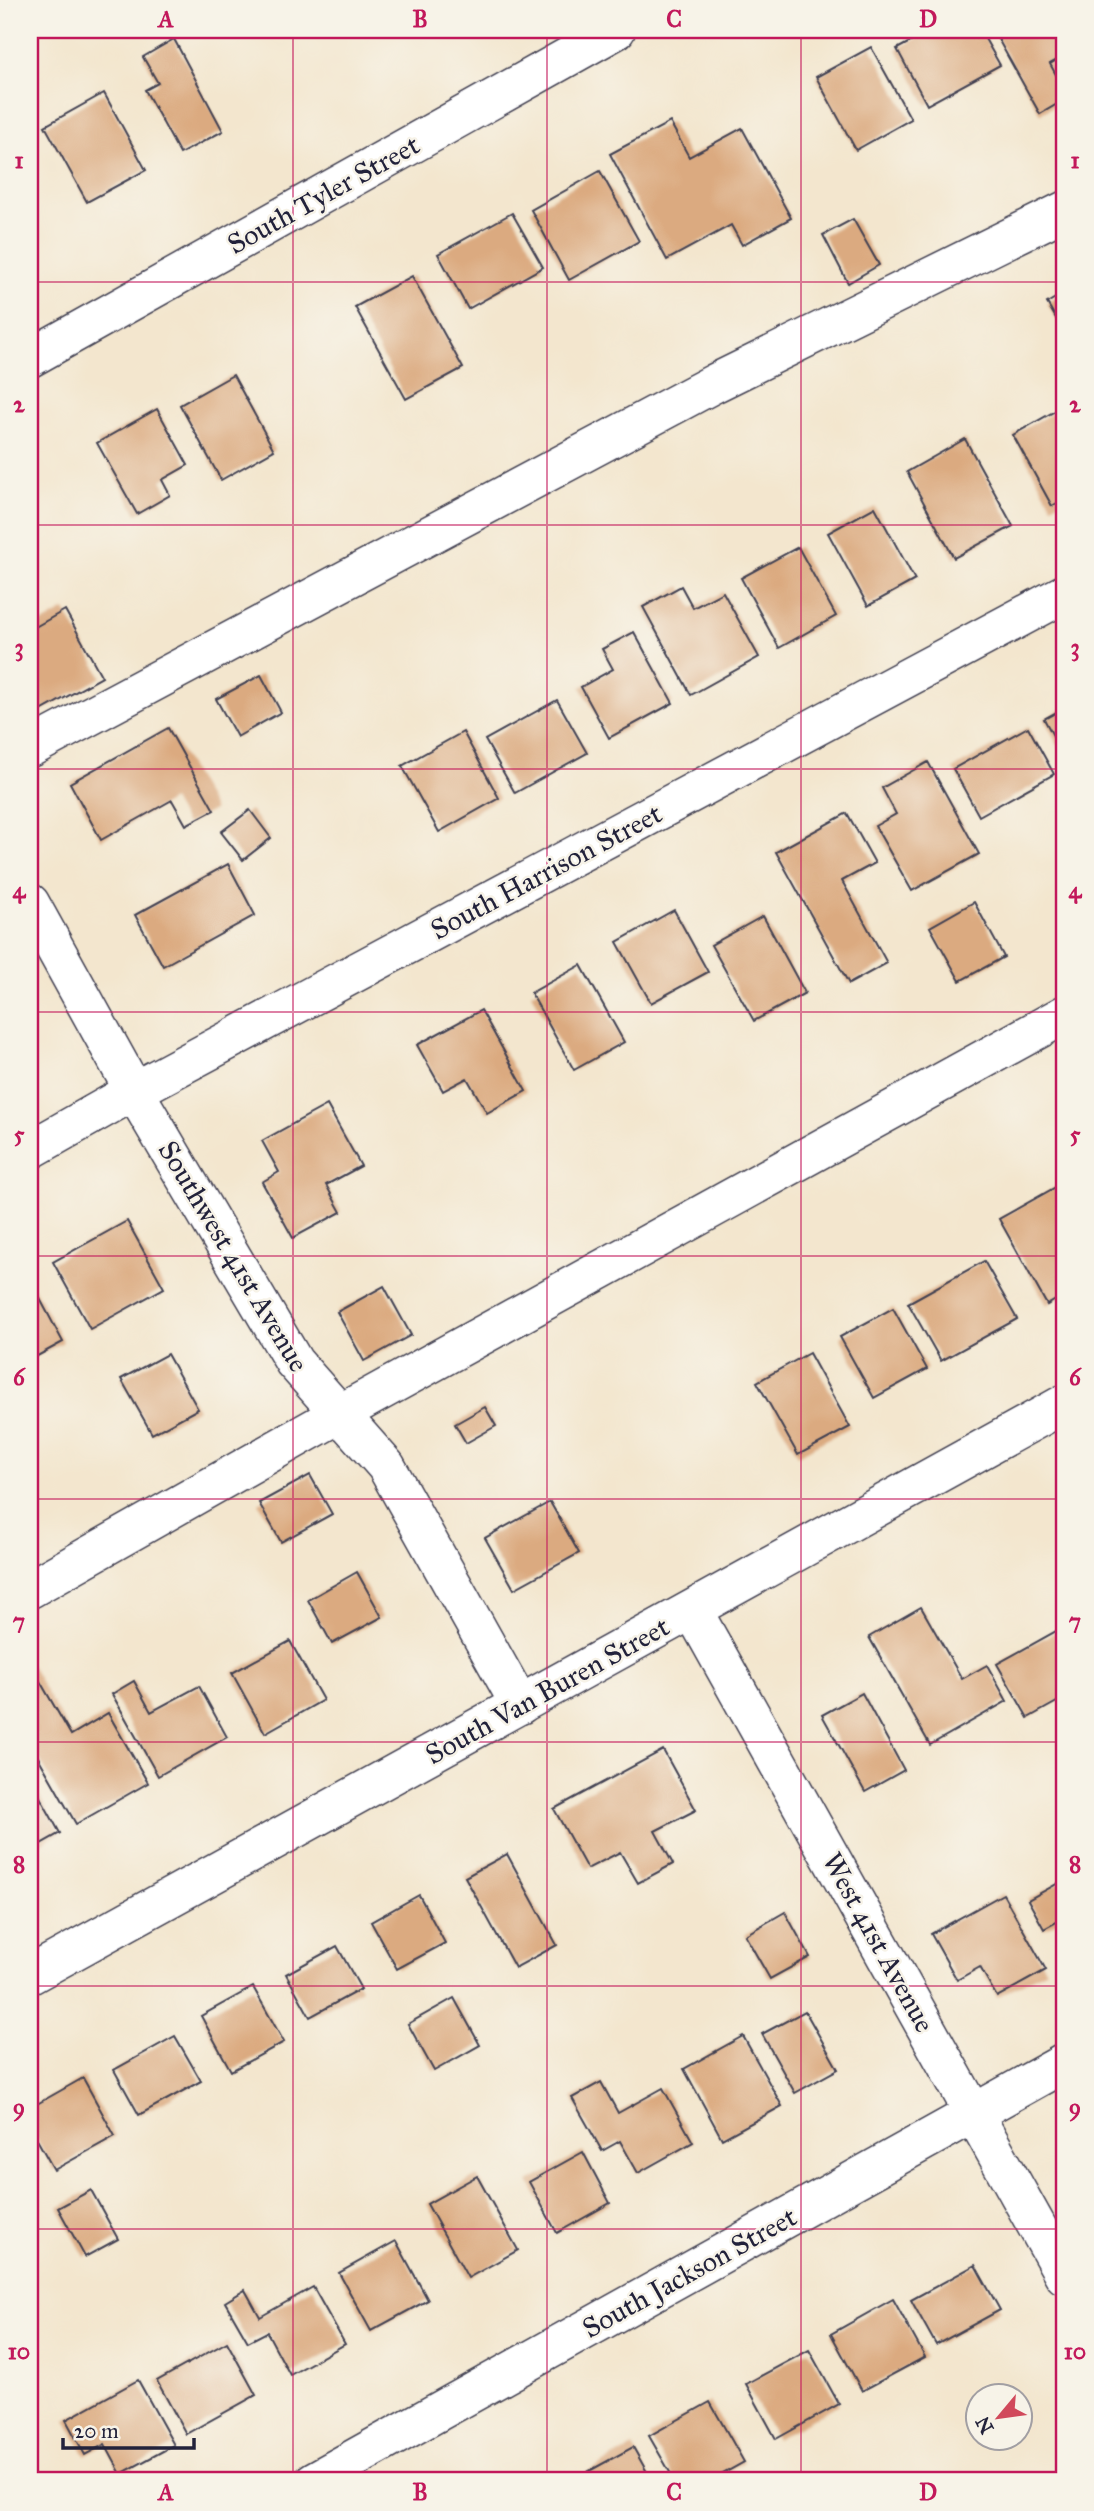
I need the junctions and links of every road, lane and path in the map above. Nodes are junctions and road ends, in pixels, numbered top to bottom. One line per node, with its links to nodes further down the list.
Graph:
1 (616, 30): 3 (street, South Tyler Street)
2 (1064, 211): 5 (street)
3 (30, 358)
4 (1064, 594): 8 (street, South Harrison Street)
5 (30, 748)
6 (30, 903): 8 (street, Southwest 41st Avenue)
7 (1064, 1015): 11 (street)
8 (134, 1091): 9 (street, South Harrison Street); 11 (street, Southwest 41st Avenue)
9 (30, 1150)
10 (1064, 1404): 13 (street, South Van Buren Street)
11 (339, 1414): 12 (street); 14 (street, Southwest 41st Avenue)
12 (30, 1590)
13 (693, 1611): 14 (street, South Van Buren Street); 17 (street, West 41st Avenue)
14 (520, 1705): 15 (street, South Van Buren Street)
15 (30, 1975)
16 (1064, 2063): 17 (street, South Jackson Street)
17 (975, 2113): 18 (street, West 41st Avenue); 19 (street, South Jackson Street)
18 (1064, 2275)
19 (314, 2481)

